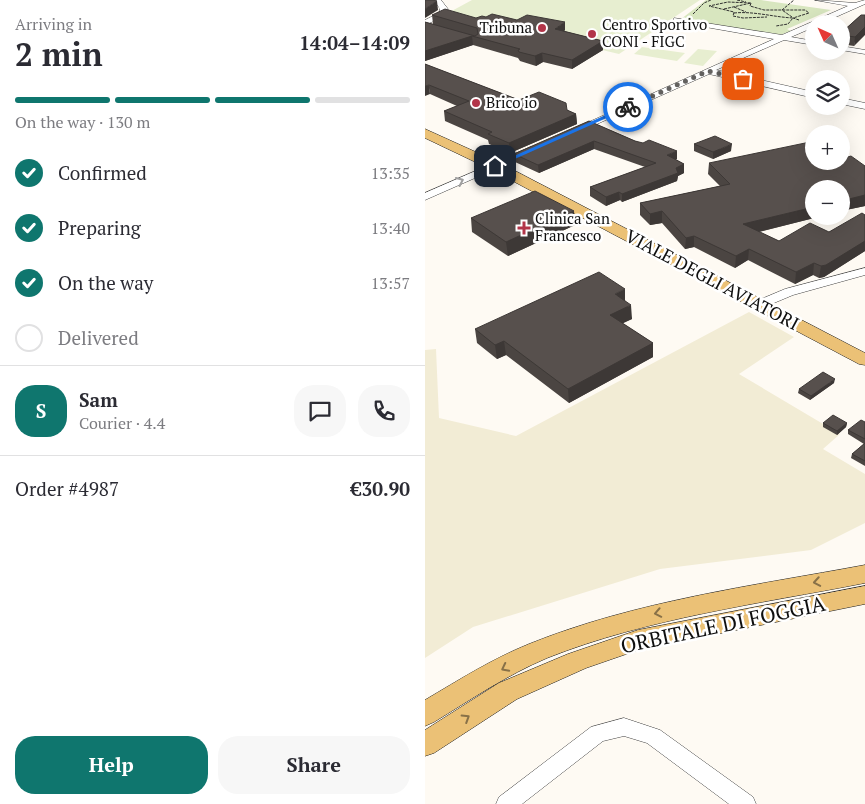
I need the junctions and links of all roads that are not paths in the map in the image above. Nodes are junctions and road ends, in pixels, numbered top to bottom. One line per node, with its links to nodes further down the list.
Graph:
1 (437, 0): 6 (street)
2 (818, 0): 4 (street)
3 (865, 1): 4 (street)
4 (855, 5): 7 (street)
5 (677, 20): 7 (street)
6 (428, 26)
7 (783, 37): 8 (street); 11 (street)
8 (805, 41)
9 (850, 50): 10 (street)
10 (865, 52)
11 (708, 71): 12 (street); 15 (street)
12 (805, 93)
13 (850, 103): 14 (street)
14 (865, 106)
15 (571, 132)
16 (425, 133): 18 (main road, VIALE DEGLI AVIATORI)
17 (544, 144): 18 (street)
18 (489, 163): 19 (street); 20 (street, one-way to 18); 22 (main road, VIALE DEGLI AVIATORI)
19 (425, 187)
20 (425, 197)
21 (865, 271): 22 (street)
22 (758, 305): 23 (main road, VIALE DEGLI AVIATORI)
23 (865, 360)
24 (865, 574): 26 (main road, ORBITALE DI FOGGIA, one-way to 26)
25 (865, 595): 27 (main road, ORBITALE DI FOGGIA, one-way to 25)
26 (425, 714)
27 (425, 744)
28 (506, 804): 29 (street)
29 (746, 804)

